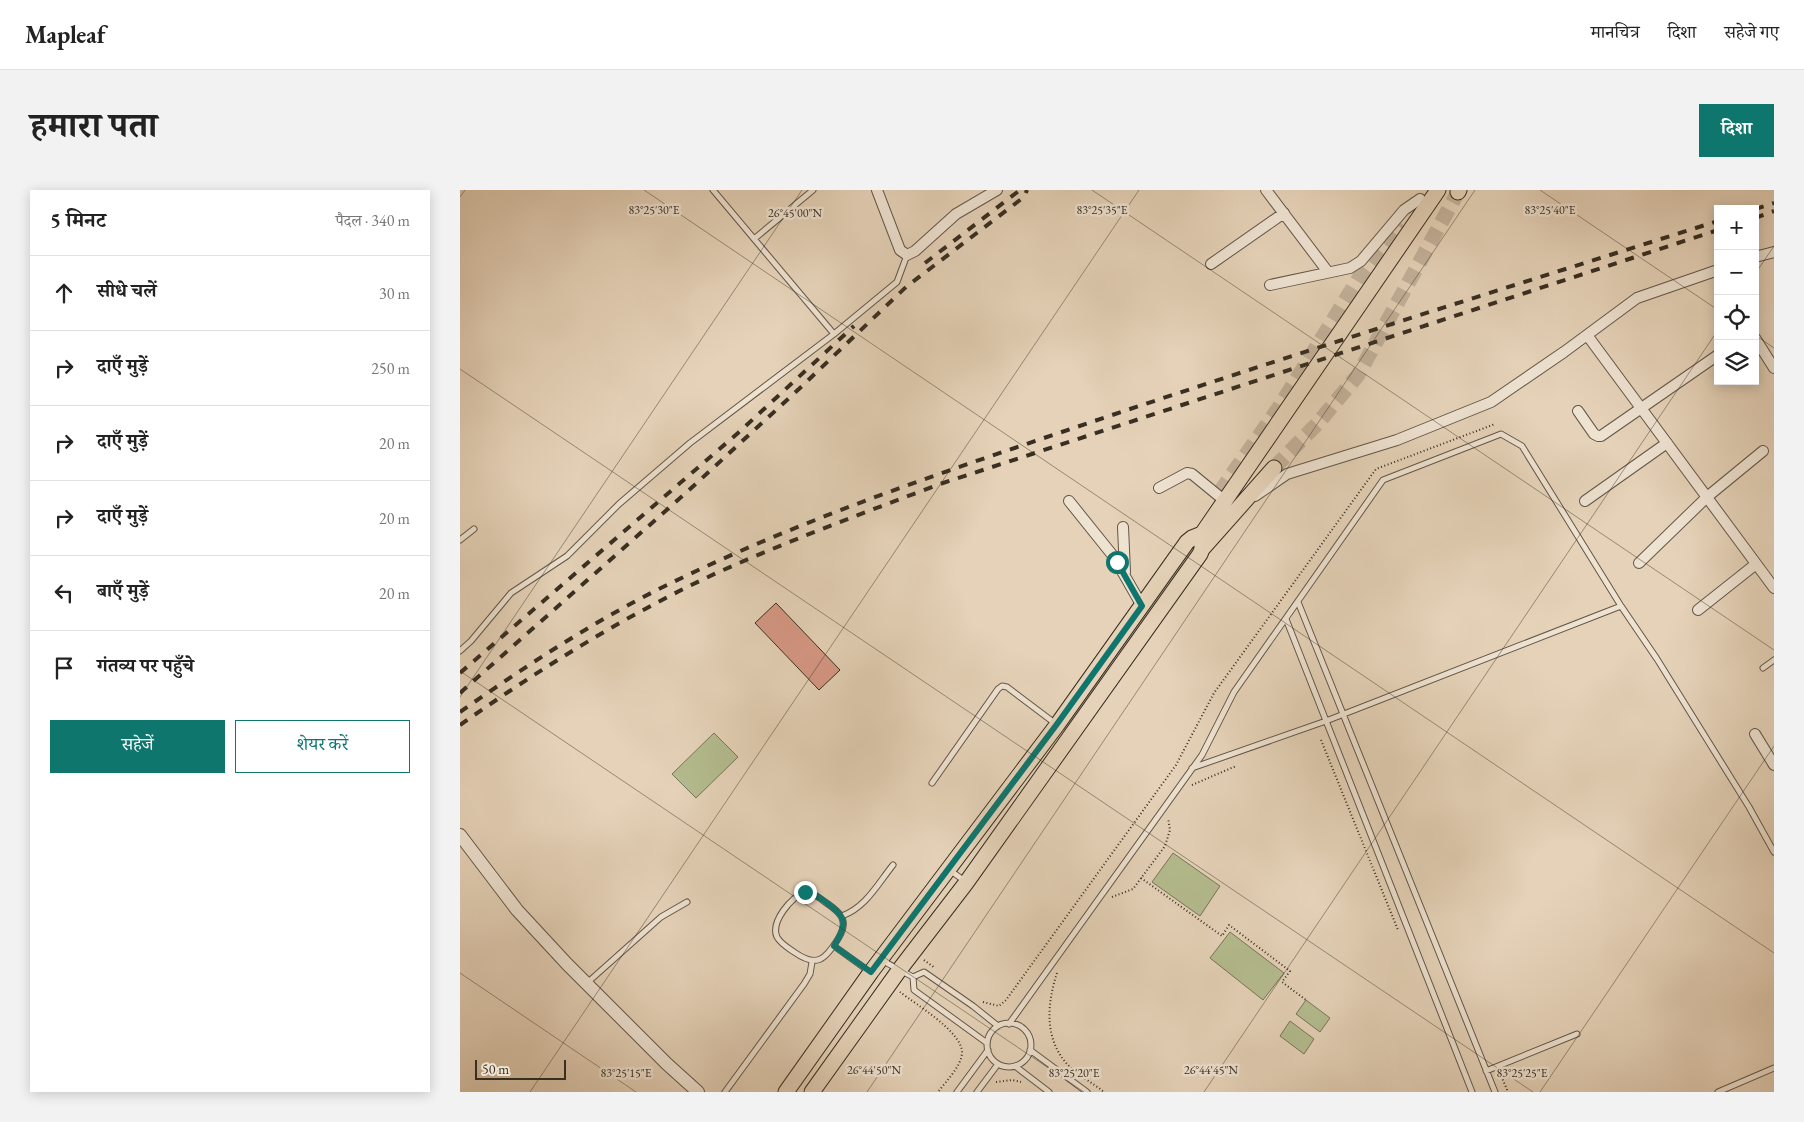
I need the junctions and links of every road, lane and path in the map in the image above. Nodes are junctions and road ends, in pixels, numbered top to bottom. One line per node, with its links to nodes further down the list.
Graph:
1 (713, 190): 10 (lane)
2 (812, 190): 10 (lane)
3 (877, 190): 12 (street)
4 (997, 190): 12 (street)
5 (1266, 190): 8 (street)
6 (1438, 190): 29 (main road)
7 (1423, 194): 9 (main road); 15 (street)
8 (1284, 213): 14 (street); 15 (street)
9 (1402, 224)
10 (754, 239): 18 (lane)
11 (1773, 254): 13 (street)
12 (907, 255): 18 (lane)
13 (1759, 256)
14 (1211, 264)
15 (1328, 272): 17 (street)
16 (1714, 274): 19 (street)
17 (1270, 285)
18 (834, 334): 47 (lane)
19 (1587, 335): 23 (street); 33 (street)
20 (1756, 340): 22 (street)
21 (1714, 358): 23 (street)
22 (1774, 368)
23 (1640, 407): 24 (street); 25 (street)
24 (1578, 411)
25 (1667, 443): 30 (street); 31 (street)
26 (1763, 451): 30 (street)
27 (1274, 468): 33 (main road)
28 (1159, 488): 29 (street)
29 (1221, 496): 37 (main road)
30 (1707, 497): 38 (street); 39 (street)
31 (1585, 501)
32 (1069, 502): 40 (street)
33 (1240, 507): 37 (main road)
34 (1123, 527): 40 (street)
35 (474, 530): 36 (lane)
36 (460, 540)
37 (1198, 541): 43 (main road); 66 (main road)
38 (1639, 563)
39 (1756, 564): 41 (street); 45 (street)
40 (1125, 575): 43 (street)
41 (1774, 588)
42 (1298, 602): 44 (lane); 46 (lane); 50 (lane)
43 (1142, 606): 52 (main road)
44 (1621, 606): 50 (lane); 62 (lane)
45 (1698, 610)
46 (1286, 620): 51 (lane); 57 (lane)
47 (460, 651)
48 (1774, 660): 49 (lane)
49 (1763, 668)
50 (1342, 713): 51 (lane); 94 (lane)
51 (1326, 721): 57 (lane); 107 (lane)
52 (1057, 724): 58 (lane); 64 (main road)
53 (1756, 734): 55 (street)
54 (1321, 740): 70 (path)
55 (1774, 765)
56 (1236, 766): 59 (path)
57 (1192, 768): 84 (lane)
58 (932, 783)
59 (1188, 787)
60 (1168, 815): 65 (path)
61 (460, 835): 79 (street)
62 (1774, 852)
63 (892, 865): 69 (lane)
64 (948, 869): 66 (lane); 73 (main road)
65 (1141, 878): 67 (path); 83 (path)
66 (966, 883): 78 (main road)
67 (1107, 900)
68 (687, 902): 79 (lane)
69 (842, 916): 71 (lane); 74 (lane)
70 (1399, 933)
71 (834, 946): 74 (lane); 77 (lane)
72 (922, 958): 76 (path)
73 (880, 959): 77 (main road); 78 (lane)
74 (812, 962): 98 (lane)
75 (1058, 969): 106 (path)
76 (938, 970)
77 (871, 972): 99 (main road)
78 (906, 973): 85 (lane); 87 (lane); 100 (main road)
79 (587, 984): 97 (street)
80 (900, 992): 101 (path)
81 (976, 1000): 82 (path)
82 (1006, 1000)
83 (1306, 1000)
84 (1009, 1024): 85 (lane); 89 (lane)
85 (998, 1026): 87 (lane)
86 (1577, 1034): 94 (lane)
87 (987, 1043): 88 (lane)
88 (988, 1050): 90 (lane); 102 (lane)
89 (1030, 1050): 91 (lane); 105 (lane)
90 (998, 1064): 91 (lane); 103 (lane)
91 (1015, 1066): 104 (lane)
92 (1774, 1068): 110 (lane)
93 (1499, 1070): 109 (path)
94 (1486, 1071): 108 (lane)
95 (995, 1083): 96 (path)
96 (1024, 1084)
97 (698, 1092)
98 (725, 1092)
99 (786, 1092)
100 (812, 1092)
101 (938, 1092)
102 (957, 1092)
103 (977, 1092)
104 (1049, 1092)
105 (1087, 1092)
106 (1104, 1092)
107 (1472, 1092)
108 (1495, 1092)
109 (1508, 1092)
110 (1718, 1092)

